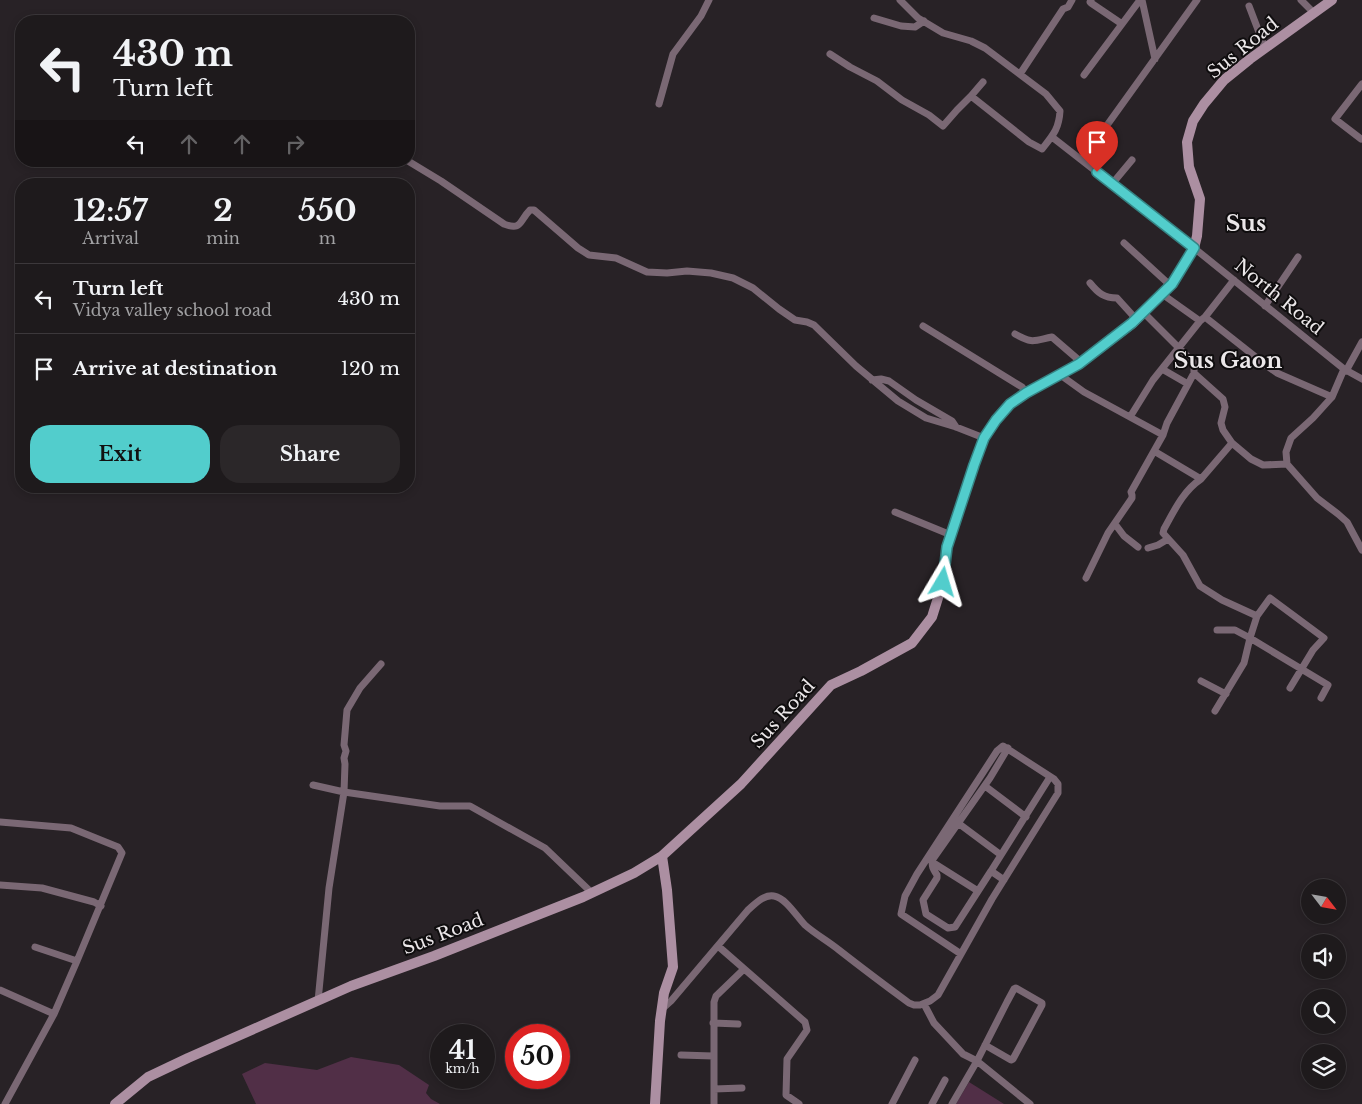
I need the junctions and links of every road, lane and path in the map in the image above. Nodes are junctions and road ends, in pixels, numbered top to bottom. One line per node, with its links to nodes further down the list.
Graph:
1 (709, 0): 23 (street)
2 (900, 0): 13 (street)
3 (1072, 0): 18 (street)
4 (1091, 0): 14 (street)
5 (1134, 0): 14 (street)
6 (1140, 0): 14 (street); 17 (street)
7 (1197, 0): 17 (street)
8 (1302, 0): 11 (street)
9 (1332, 0): 11 (main road, Sus Road)
10 (1250, 6): 15 (street)
11 (1314, 13): 15 (main road, Sus Road)
12 (874, 18): 13 (street)
13 (924, 21): 18 (street)
14 (1121, 23): 19 (street)
15 (1265, 48): 31 (main road, Sus Road)
16 (830, 54): 22 (street)
17 (1155, 60): 26 (street)
18 (1020, 74): 24 (street)
19 (1084, 75)
20 (983, 82): 22 (street)
21 (1362, 84): 25 (street)
22 (971, 96): 24 (street)
23 (659, 104)
24 (1052, 137): 26 (street, North Road)
25 (1360, 139)
26 (1082, 160): 29 (street, North Road)
27 (1132, 160): 29 (street)
28 (415, 165): 50 (street)
29 (1112, 184): 31 (street, North Road)
30 (1124, 243): 35 (street)
31 (1194, 248): 33 (street, North Road); 35 (main road, Sus Road)
32 (1298, 257): 37 (street)
33 (1234, 280): 37 (street, North Road); 39 (street)
34 (1090, 283): 38 (street)
35 (1171, 286): 36 (main road, Sus Road)
36 (1162, 294): 38 (main road, Sus Road); 39 (street)
37 (1265, 306): 46 (street, North Road)
38 (1140, 316): 43 (street); 44 (main road, Sus Road)
39 (1202, 319): 43 (street); 53 (street)
40 (923, 326): 52 (street)
41 (1015, 334): 44 (street)
42 (1362, 342): 46 (street)
43 (1179, 348): 45 (street); 47 (street)
44 (1081, 362): 48 (main road, Sus Road)
45 (1162, 369): 51 (street); 54 (street)
46 (1345, 370): 49 (street, North Road); 53 (street)
47 (1194, 373): 51 (street); 58 (street)
48 (1059, 374): 52 (main road, Sus Road); 54 (street)
49 (1362, 379)
50 (872, 380): 55 (street); 55 (street)
51 (1188, 384): 56 (street)
52 (1026, 393): 57 (main road, Sus Road)
53 (1332, 398): 60 (street)
54 (1130, 417): 56 (street)
55 (956, 427): 57 (street)
56 (1163, 435): 59 (street)
57 (984, 438): 66 (main road, Sus Road)
58 (1232, 443): 61 (street); 63 (street)
59 (1154, 451): 63 (street); 65 (street)
60 (1286, 452): 61 (street); 62 (street)
61 (1273, 464): 62 (street)
62 (1287, 464): 70 (street)
63 (1201, 479): 67 (street)
64 (895, 512): 66 (street)
65 (1115, 524): 68 (street); 71 (street)
66 (951, 535): 91 (main road, Sus Road)
67 (1168, 539): 69 (street); 72 (street)
68 (1138, 547)
69 (1148, 548)
70 (1362, 550)
71 (1086, 578)
72 (1257, 616): 74 (street); 76 (street)
73 (1217, 630): 74 (street)
74 (1250, 638): 76 (street); 79 (street)
75 (381, 664): 86 (street)
76 (1301, 669): 78 (street); 80 (street)
77 (1201, 682): 79 (street)
78 (1290, 688)
79 (1226, 694): 81 (street)
80 (1321, 698)
81 (1214, 711)
82 (1008, 748): 83 (street); 85 (street); 101 (street)
83 (1050, 777): 87 (street); 94 (street)
84 (313, 785): 86 (street)
85 (984, 786): 87 (street); 89 (street)
86 (344, 792): 97 (street); 105 (street)
87 (1026, 817): 90 (street)
88 (0, 822): 98 (street)
89 (958, 823): 90 (street); 92 (street)
90 (1001, 855): 93 (street)
91 (662, 856): 97 (main road, Sus Road); 107 (main road)
92 (932, 862): 96 (street); 96 (street)
93 (991, 871): 94 (street); 96 (street)
94 (1004, 880): 101 (street)
95 (0, 884): 98 (street)
96 (978, 891)
97 (592, 893): 105 (main road, Sus Road)
98 (101, 906): 102 (street)
99 (718, 946): 103 (street); 106 (street); 107 (street)
100 (35, 947): 102 (street)
101 (961, 954): 106 (street)
102 (77, 961): 108 (street)
103 (744, 969): 109 (street); 123 (street)
104 (0, 990): 108 (street)
105 (318, 1001): 120 (main road, Sus Road)
106 (924, 1004): 115 (street)
107 (661, 1010): 121 (main road)
108 (54, 1014): 119 (street)
109 (713, 1023): 110 (street); 113 (street)
110 (738, 1024)
111 (985, 1045): 111 (street); 115 (street)
112 (681, 1056): 113 (street)
113 (714, 1056): 118 (street)
114 (915, 1060): 124 (street)
115 (977, 1060): 126 (street); 127 (street)
116 (945, 1080): 125 (street)
117 (742, 1088): 118 (street)
118 (714, 1089): 122 (street)
119 (5, 1104)
120 (115, 1104)
121 (655, 1104)
122 (714, 1104)
123 (799, 1104)
124 (892, 1104)
125 (932, 1104)
126 (952, 1104)
127 (1030, 1104)

